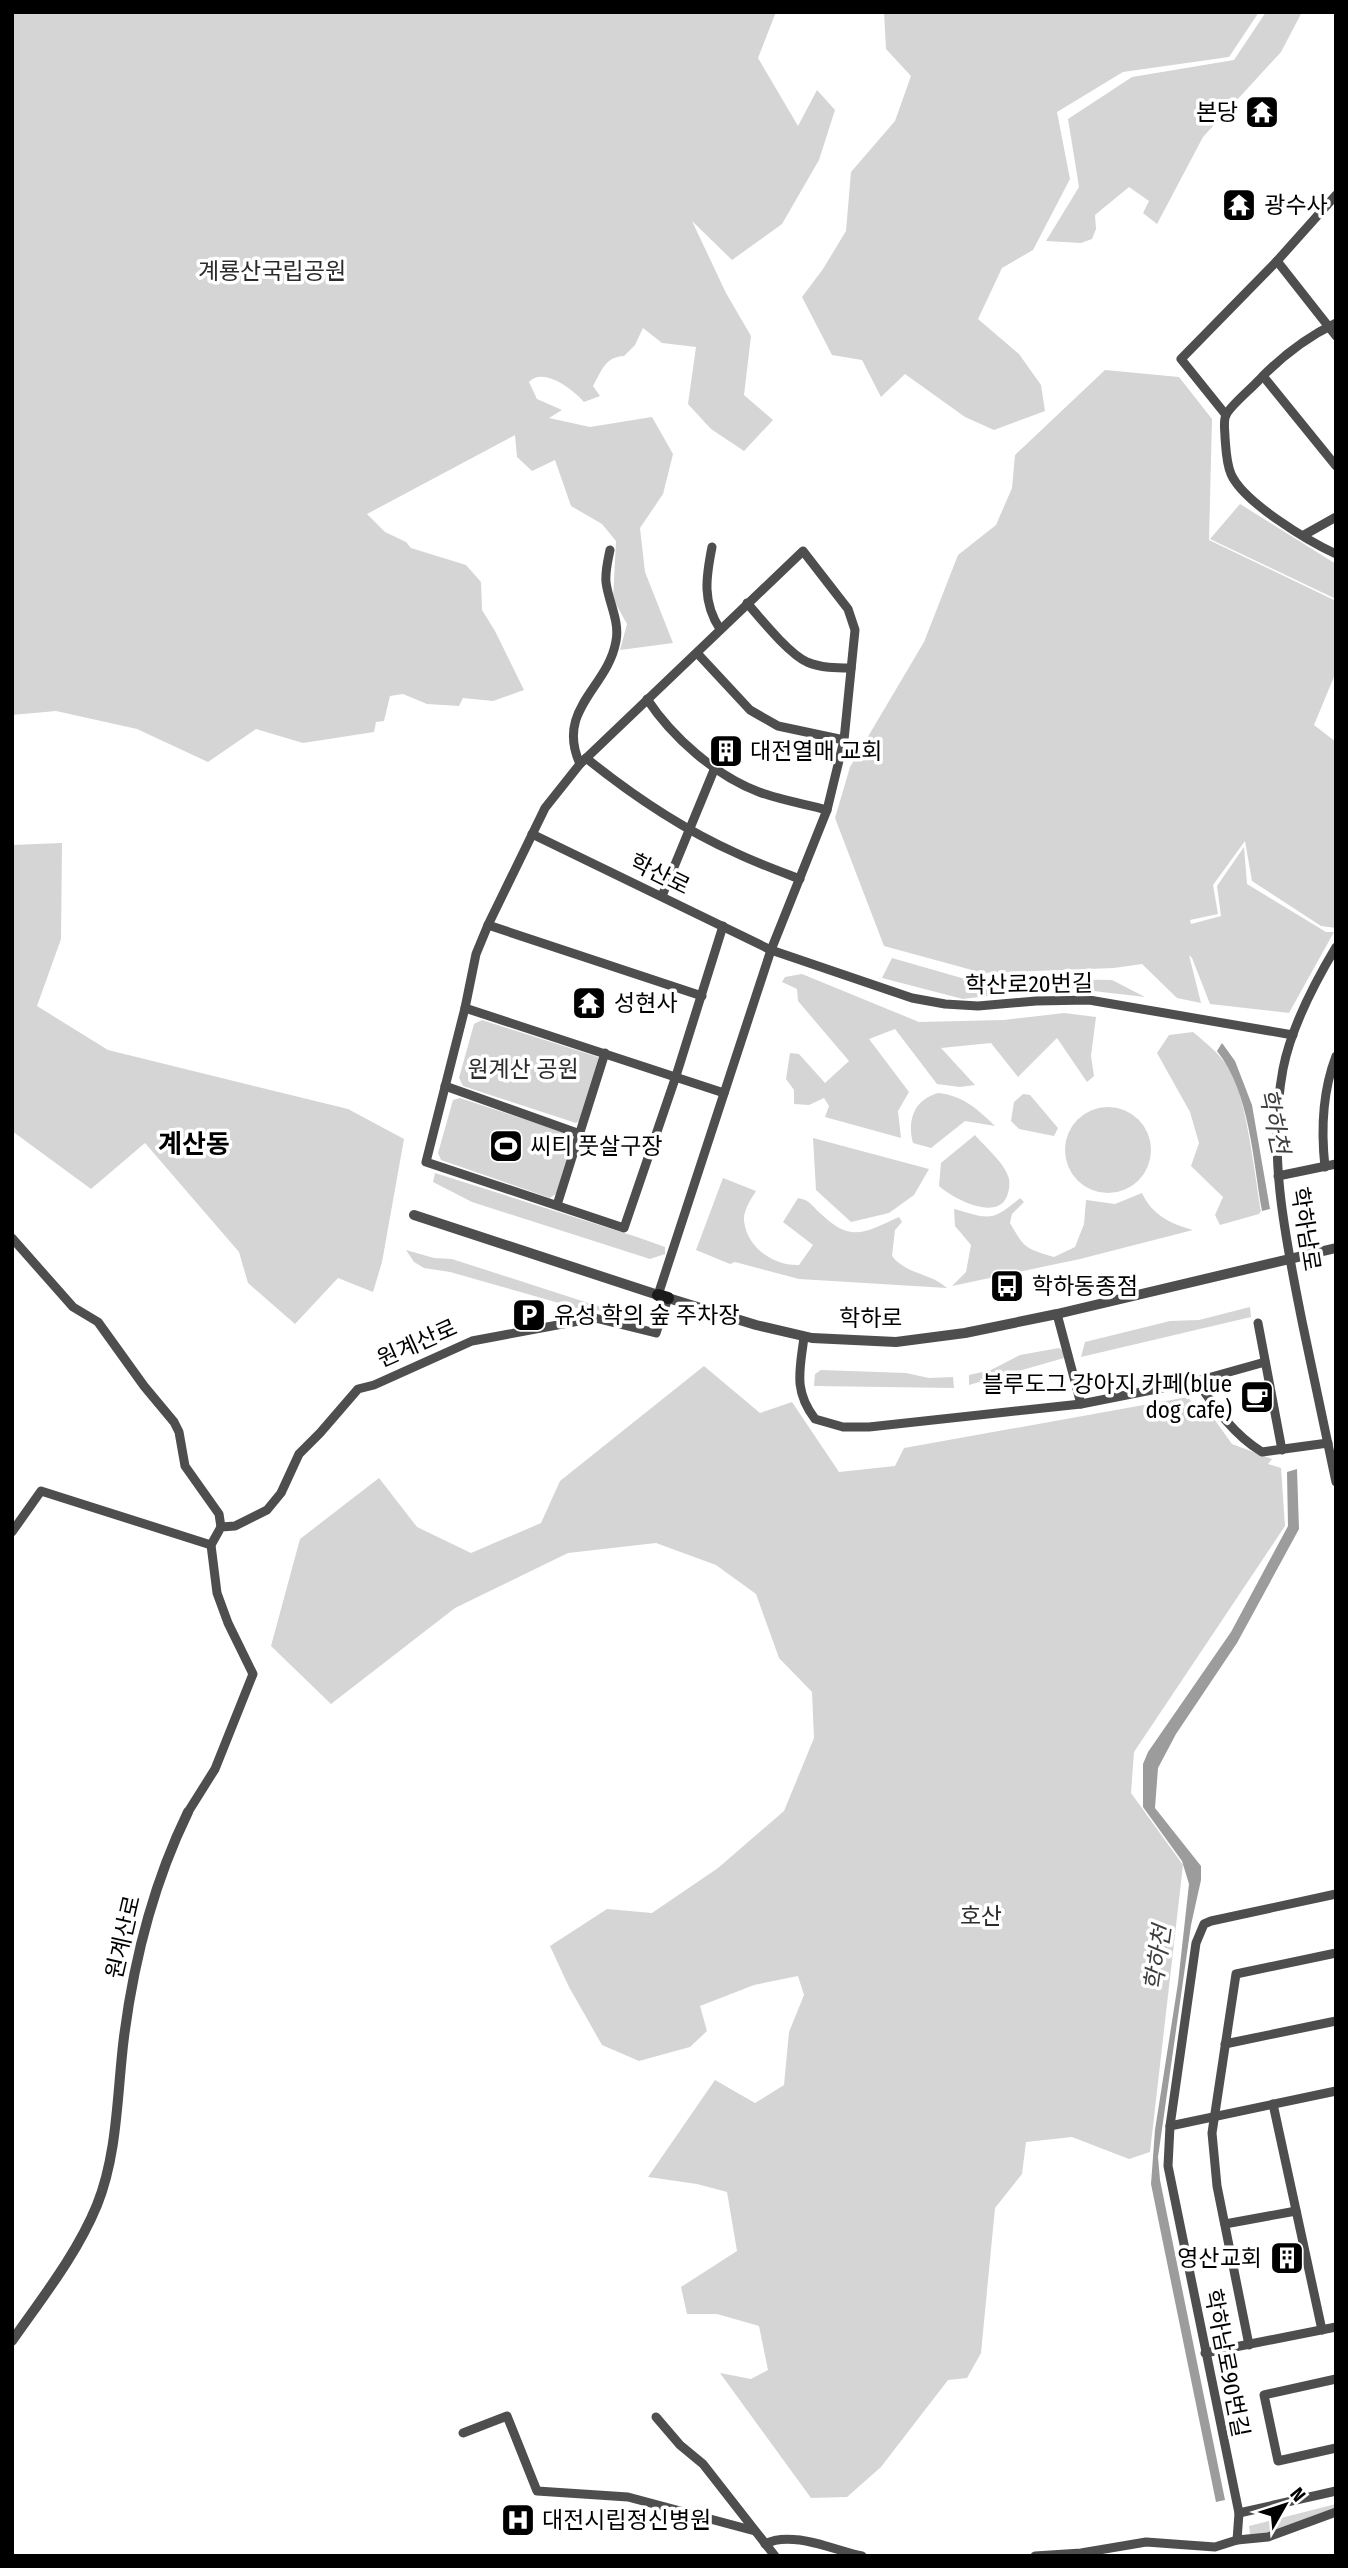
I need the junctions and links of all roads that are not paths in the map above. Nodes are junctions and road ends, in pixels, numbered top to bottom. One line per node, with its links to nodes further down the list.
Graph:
1 (1334, 202): 2 (street)
2 (1278, 261): 3 (street); 6 (street)
3 (1332, 325): 4 (street); 5 (street)
4 (1336, 336)
5 (1263, 376): 6 (street); 7 (street)
6 (1226, 415): 9 (street)
7 (1336, 466)
8 (1336, 517): 9 (street)
9 (1304, 535): 12 (street)
10 (712, 547): 14 (street)
11 (610, 550): 19 (street)
12 (1336, 554)
13 (747, 603): 14 (street); 16 (street); 16 (street)
14 (720, 629): 15 (street)
15 (697, 653): 17 (street); 18 (street)
16 (851, 667): 18 (street)
17 (647, 699): 19 (street); 20 (street)
18 (844, 740): 21 (street)
19 (583, 761): 22 (street); 23 (street)
20 (714, 769): 21 (street); 22 (street)
21 (827, 810): 24 (street)
22 (690, 829): 24 (street); 25 (street)
23 (532, 834): 25 (street, 학산로); 26 (street)
24 (800, 879): 29 (street)
25 (662, 896): 27 (street, 학산로)
26 (488, 925): 30 (street); 31 (street)
27 (723, 926): 29 (street, 학산로); 30 (street)
28 (1336, 947): 32 (street, 학하남로)
29 (771, 950): 32 (street, 학산로20번길); 40 (street)
30 (702, 996): 37 (street)
31 (465, 1008): 34 (street); 35 (street)
32 (1293, 1035): 44 (street, 학하남로)
33 (445, 1037): 34 (street)
34 (457, 1041): 39 (street)
35 (605, 1053): 37 (street); 41 (street)
36 (1336, 1056): 38 (street)
37 (677, 1076): 40 (street); 45 (street)
38 (1333, 1077): 43 (street)
39 (445, 1086): 41 (street); 45 (street)
40 (724, 1093): 50 (street)
41 (580, 1134): 45 (street)
42 (1336, 1164): 43 (street)
43 (1325, 1167): 44 (street)
44 (1278, 1176): 49 (street, 학하남로)
45 (557, 1205)
46 (414, 1215): 50 (street, 학하로)
47 (12, 1238): 60 (street)
48 (1336, 1248): 49 (street, 학하로)
49 (1290, 1260): 51 (street, 학하로); 57 (street, 학하남로)
50 (663, 1296): 53 (street, 학하로); 60 (street, 원계산로)
51 (1058, 1314): 53 (street, 학하로); 56 (street)
52 (1258, 1323): 54 (street)
53 (804, 1337): 56 (street)
54 (1265, 1362): 55 (street); 58 (street)
55 (1197, 1381): 56 (street); 58 (street)
56 (1081, 1404)
57 (1328, 1443): 58 (street); 59 (street, 학하남로)
58 (1282, 1450)
59 (1336, 1479)
60 (221, 1527): 62 (street)
61 (12, 1532): 62 (street)
62 (211, 1545): 63 (street, 원계산로)
63 (188, 1812): 76 (street, 원계산로)
64 (1336, 1894): 71 (street, 학하남로90번길)
65 (1336, 1953): 67 (street)
66 (1336, 2021): 67 (street)
67 (1225, 2044): 70 (street)
68 (1336, 2091): 69 (street)
69 (1273, 2104): 70 (street); 72 (street)
70 (1214, 2116): 71 (street); 73 (street)
71 (1170, 2126): 78 (street, 학하남로90번길)
72 (1296, 2211): 73 (street); 75 (street)
73 (1225, 2224): 77 (street)
74 (1336, 2327): 75 (street)
75 (1322, 2330): 77 (street)
76 (12, 2341)
77 (1249, 2345): 78 (street)
78 (1205, 2353): 85 (street, 학하남로90번길)
79 (1336, 2379): 82 (street)
80 (656, 2417): 86 (street)
81 (463, 2433): 86 (street)
82 (1336, 2448)
83 (1336, 2491): 85 (street)
84 (1336, 2512): 87 (street)
85 (1239, 2513): 87 (street, 학하남로90번길)
86 (755, 2531): 88 (street)
87 (1237, 2540): 91 (street)
88 (765, 2544): 89 (street); 90 (street)
89 (775, 2556)
90 (862, 2556)
91 (1035, 2556)

